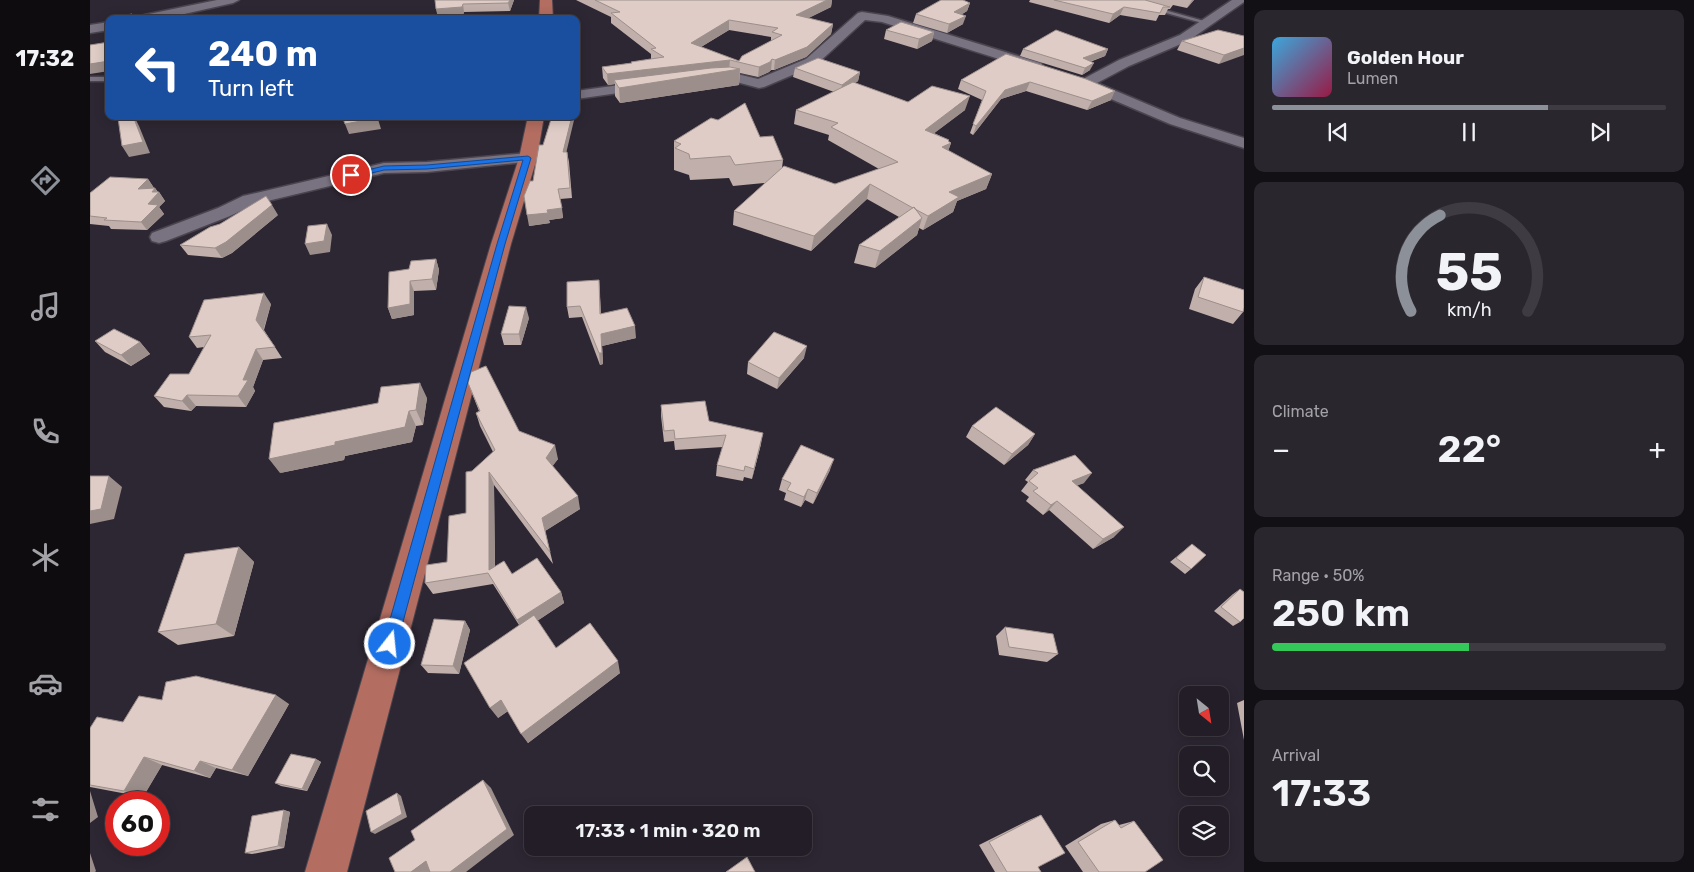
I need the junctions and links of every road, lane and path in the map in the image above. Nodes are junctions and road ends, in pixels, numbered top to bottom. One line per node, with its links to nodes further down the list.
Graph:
1 (233, 0): 5 (street)
2 (546, 0): 6 (main road)
3 (1122, 0): 7 (lane)
4 (1240, 0): 7 (street)
5 (163, 15)
6 (546, 15)
7 (1208, 22): 16 (street)
8 (105, 27): 9 (street)
9 (90, 29)
10 (1053, 72): 13 (street)
11 (1070, 77): 16 (street)
12 (90, 78): 14 (lane)
13 (694, 78)
14 (105, 79)
15 (664, 82): 17 (street)
16 (1087, 83): 19 (street)
17 (580, 94)
18 (535, 120): 20 (main road)
19 (1244, 143)
20 (528, 158): 21 (street); 22 (main road)
21 (159, 237)
22 (326, 872)

